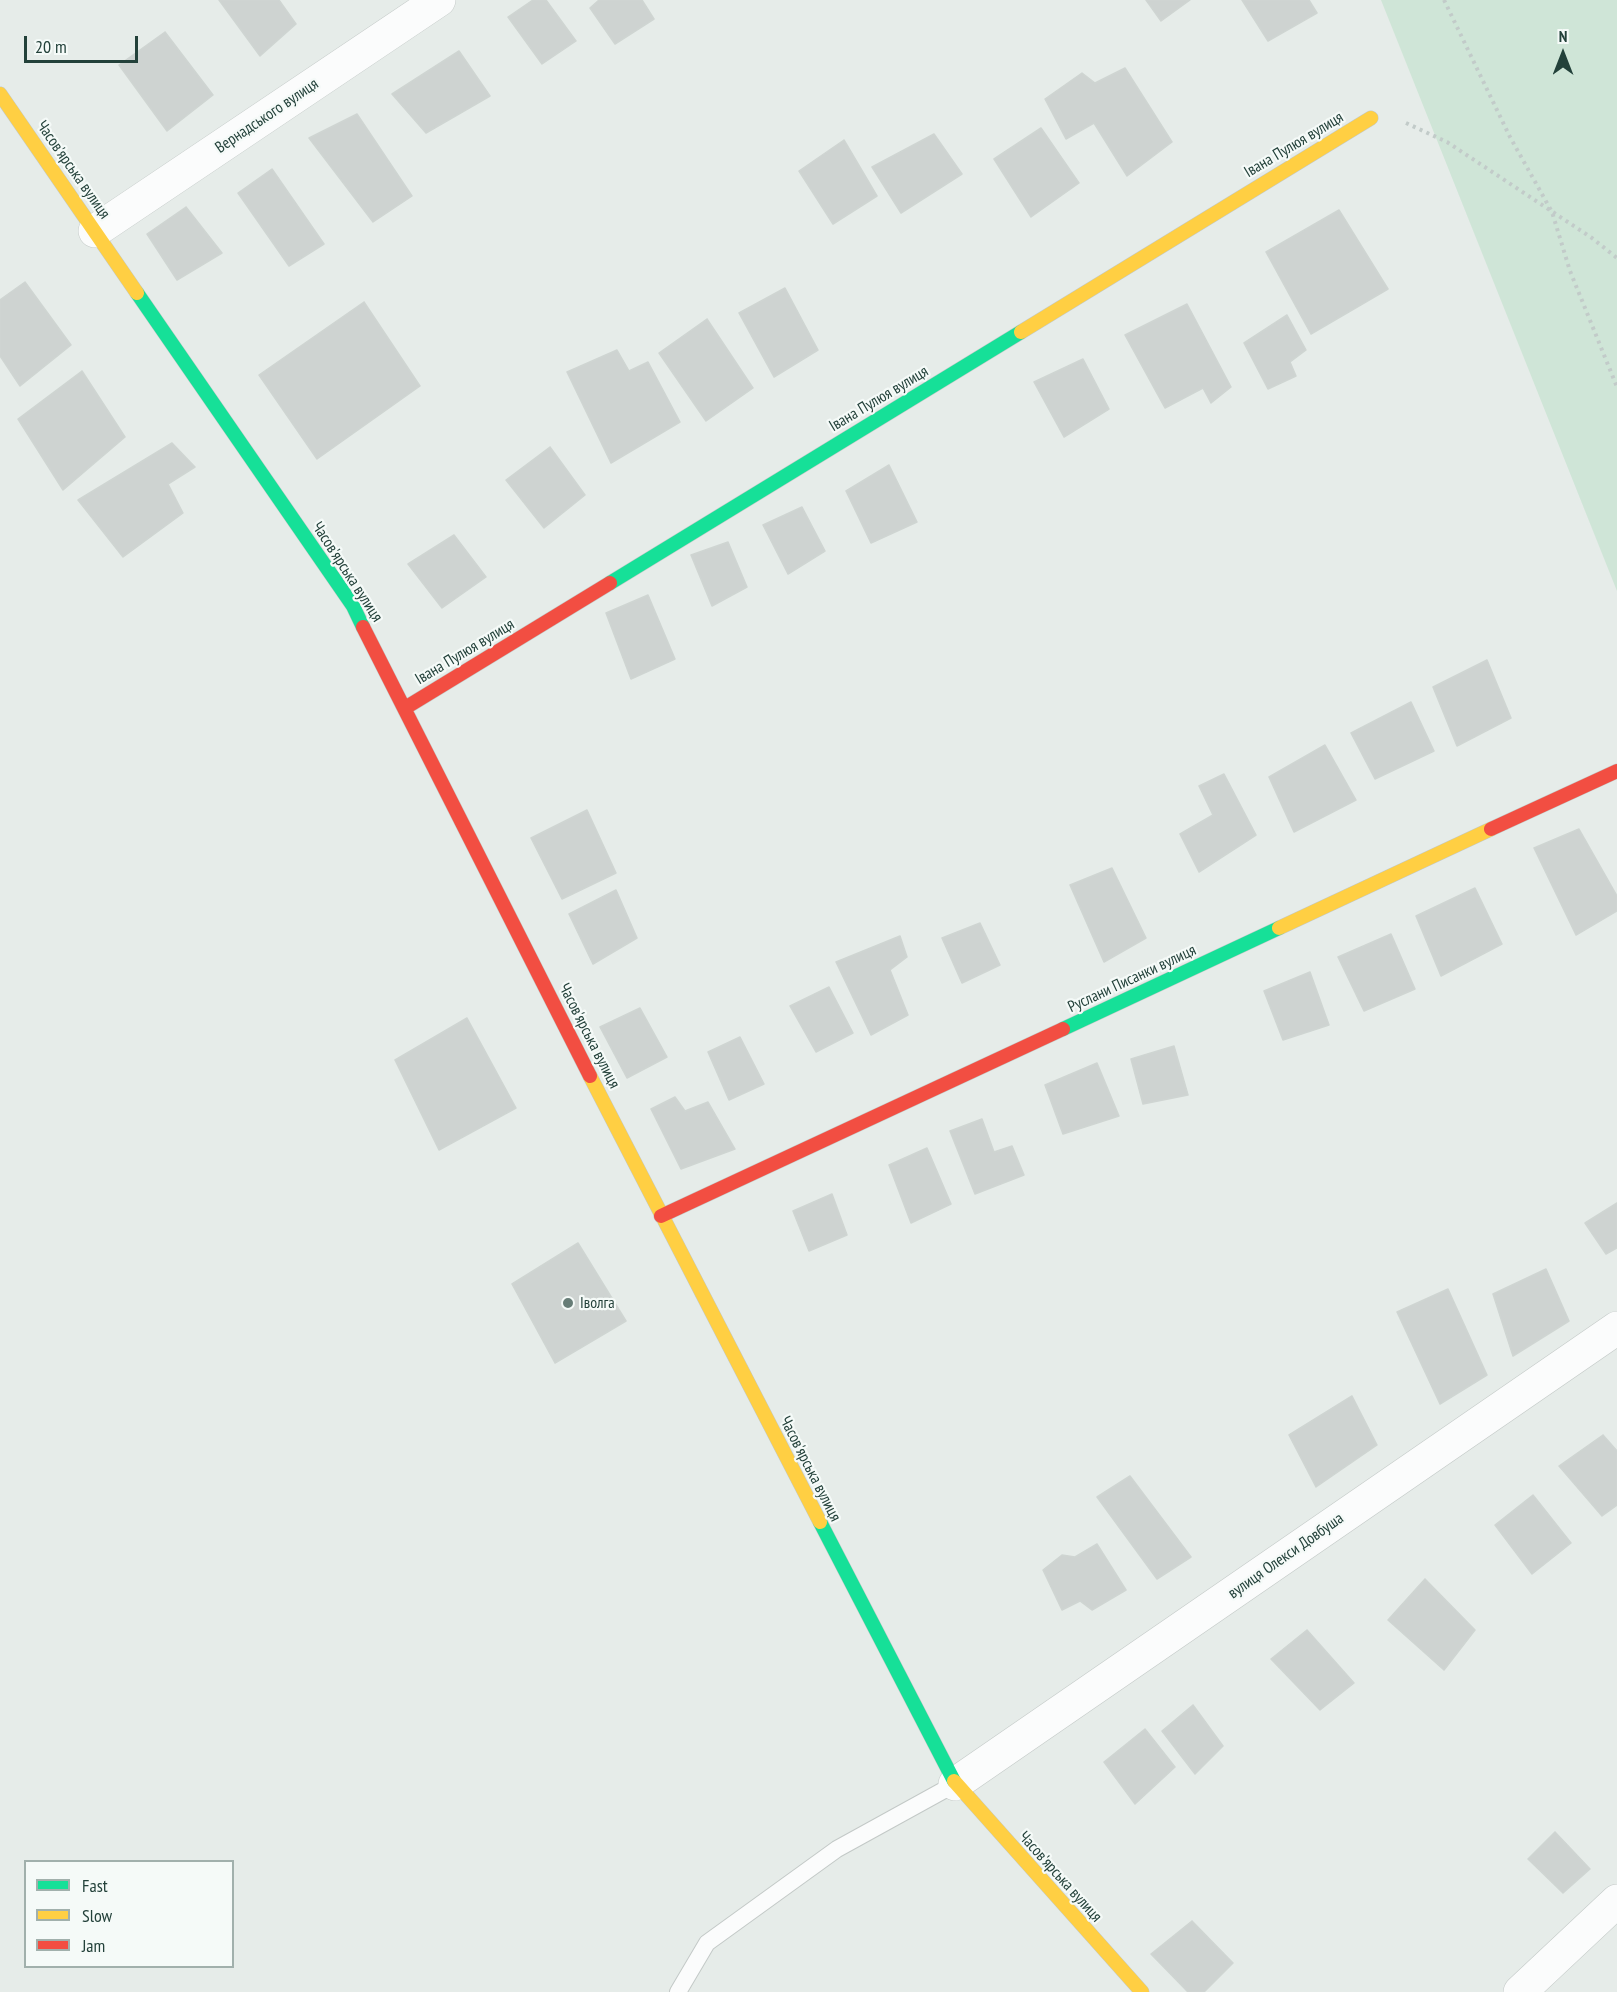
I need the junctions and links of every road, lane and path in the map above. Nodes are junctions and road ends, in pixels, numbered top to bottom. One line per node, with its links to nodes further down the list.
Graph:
1 (439, 0): 6 (street, Вернадського вулиця)
2 (1444, 0): 5 (path)
3 (0, 94): 6 (street, Часов'ярська вулиця)
4 (1371, 118): 5 (path); 9 (street, Івана Пулюя вулиця)
5 (1552, 212): 7 (path); 8 (path)
6 (95, 231): 9 (street, Часов'ярська вулиця)
7 (1617, 258)
8 (1617, 387)
9 (405, 708): 11 (street, Часов'ярська вулиця)
10 (1617, 771): 11 (street, Руслани Писанки вулиця)
11 (662, 1216): 13 (street, Часов'ярська вулиця)
12 (1617, 1328): 13 (street, вулиця Олекси Довбуша)
13 (955, 1784): 15 (lane); 16 (street, Часов'ярська вулиця)
14 (1617, 1901): 17 (street)
15 (678, 1992)
16 (1142, 1992)
17 (1520, 1992)

